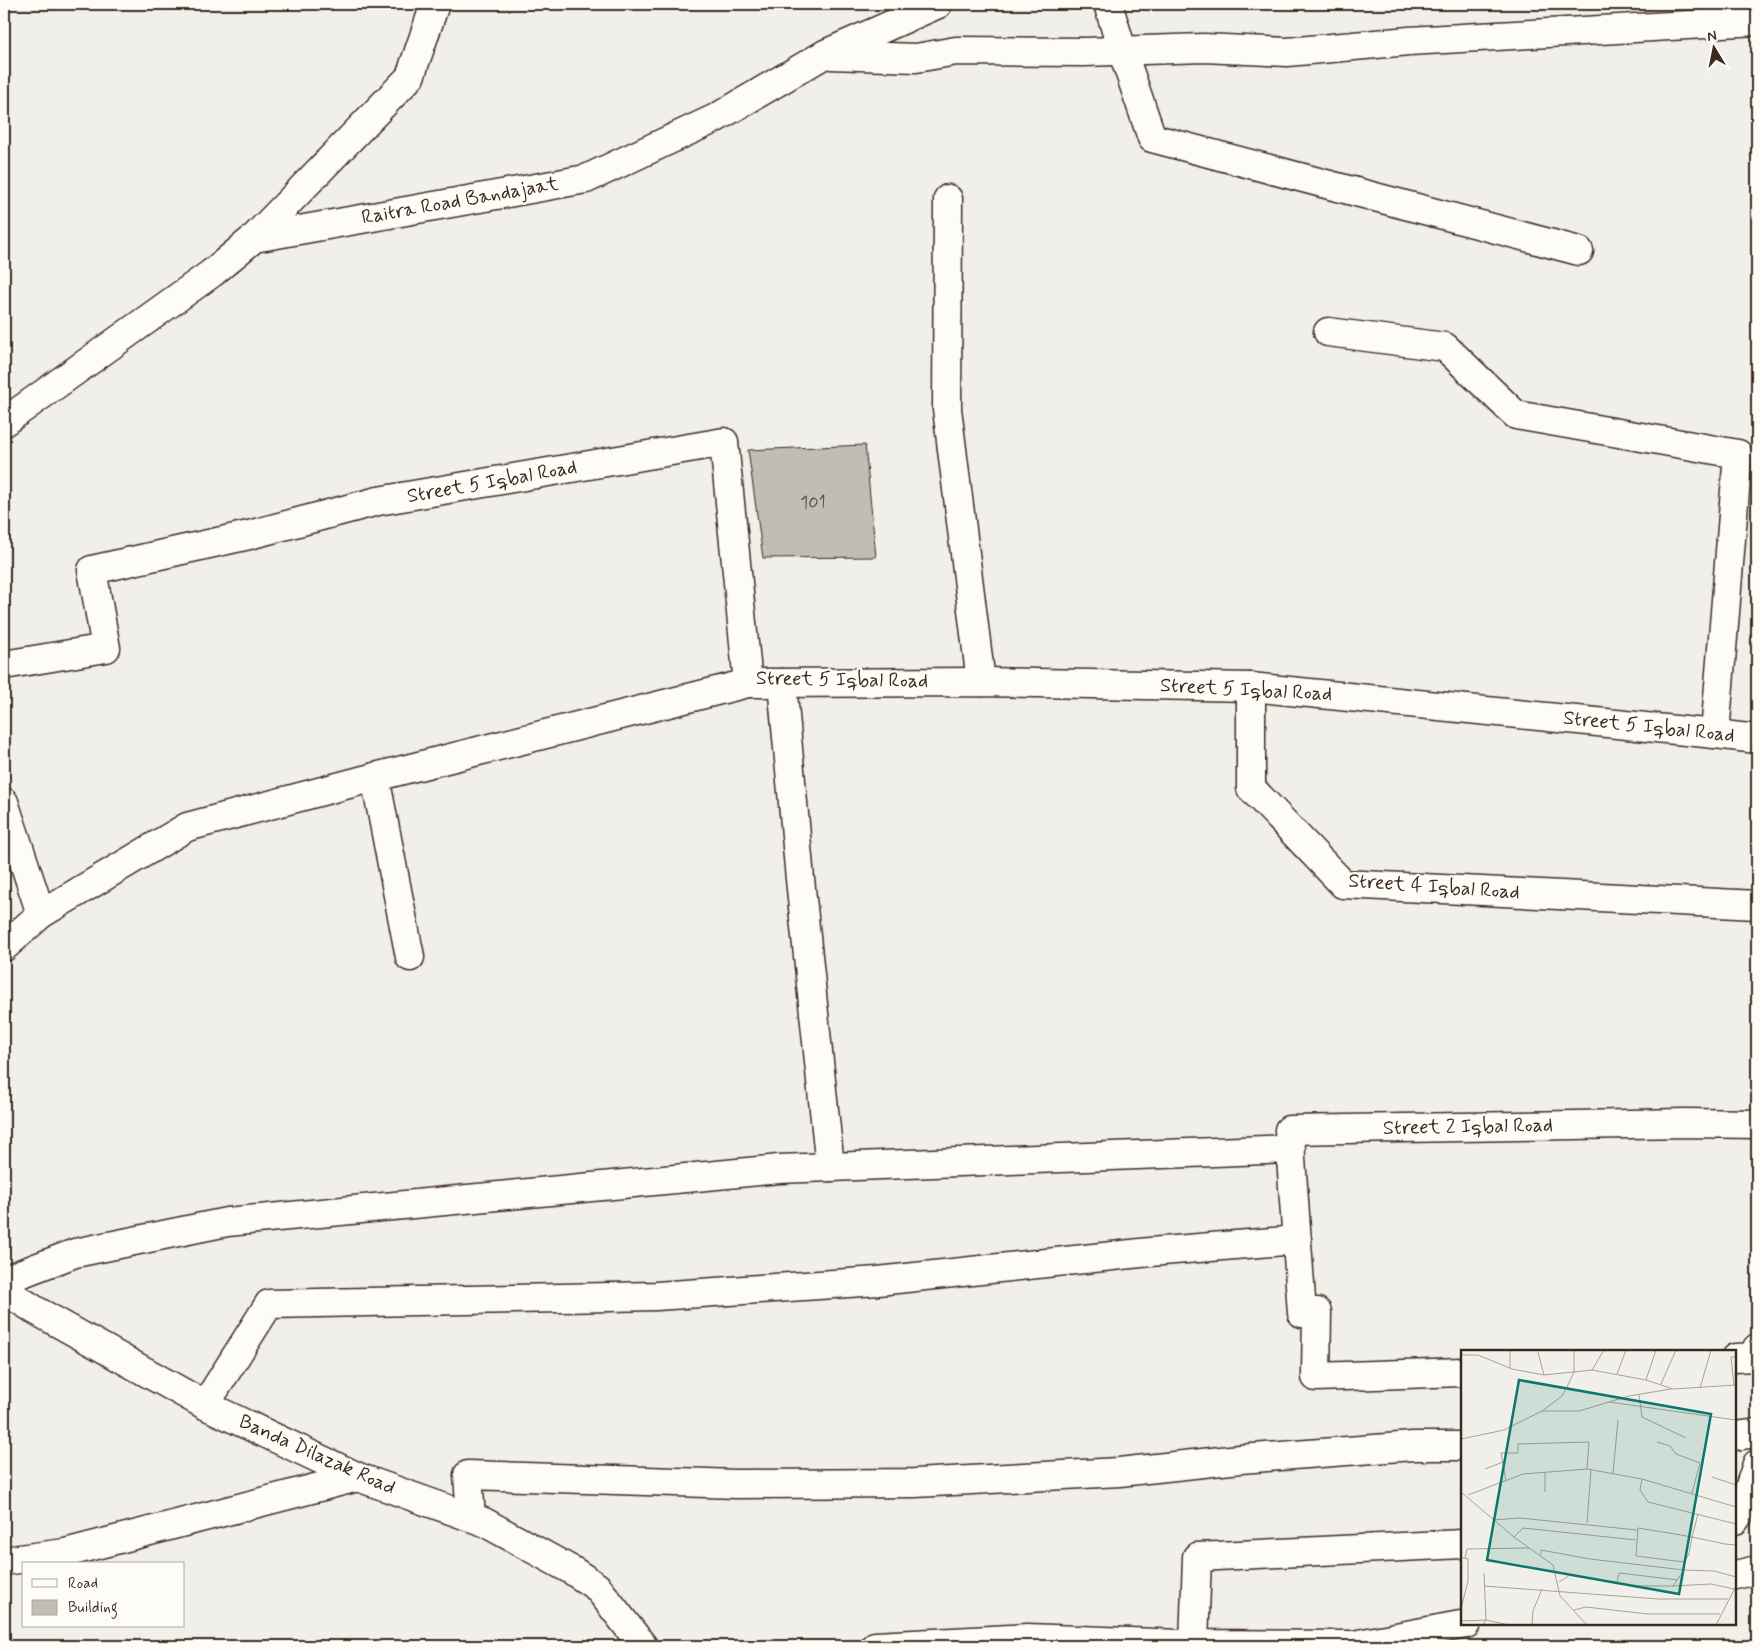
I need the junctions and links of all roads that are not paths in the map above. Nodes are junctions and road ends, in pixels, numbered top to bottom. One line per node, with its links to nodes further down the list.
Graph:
1 (435, 4): 8 (street)
2 (938, 4): 6 (street, Raitra Road Bandajaat)
3 (1108, 4): 5 (street)
4 (1757, 21): 5 (street)
5 (1122, 50): 6 (street); 9 (street)
6 (824, 54): 8 (street, Raitra Road Bandajaat)
7 (948, 199): 13 (street)
8 (254, 238): 11 (street, Raitra Road Bandajaat)
9 (1579, 251)
10 (1328, 332): 17 (street)
11 (4, 422)
12 (4, 665): 14 (street, Street 5 Iqbal Road)
13 (981, 682): 15 (street, Street 5 Iqbal Road); 16 (street, Street 5 Iqbal Road)
14 (748, 683): 15 (street, Street 5 Iqbal Road); 19 (street)
15 (782, 683): 27 (street)
16 (1251, 687): 17 (street, Street 5 Iqbal Road); 21 (street, Street 4 Iqbal Road)
17 (1714, 734): 18 (street, Street 5 Iqbal Road)
18 (1757, 740)
19 (375, 777): 22 (street); 24 (street)
20 (4, 802): 22 (street)
21 (1757, 905)
22 (41, 914): 23 (street)
23 (4, 947)
24 (410, 957)
25 (1757, 1124): 26 (street, Street 2 Iqbal Road)
26 (1291, 1149): 27 (street); 28 (street, Street 2 Iqbal Road)
27 (830, 1167): 29 (street)
28 (1297, 1240): 33 (street, Street 2 Iqbal Road); 34 (street)
29 (4, 1280)
30 (4, 1290): 34 (street, Banda Dilazak Road)
31 (1757, 1348): 32 (street)
32 (1736, 1358)
33 (1461, 1372)
34 (205, 1405): 39 (street, Banda Dilazak Road)
35 (1757, 1433): 36 (street)
36 (1736, 1436)
37 (1461, 1446): 40 (street)
38 (1757, 1464): 41 (street)
39 (358, 1477): 40 (street, Banda Dilazak Road); 43 (street)
40 (471, 1517): 48 (street, Banda Dilazak Road)
41 (1736, 1519)
42 (1461, 1544): 47 (street)
43 (4, 1561)
44 (1757, 1570): 45 (street)
45 (1736, 1575)
46 (1461, 1625): 47 (street)
47 (1194, 1644): 49 (street)
48 (643, 1646)
49 (875, 1646)

